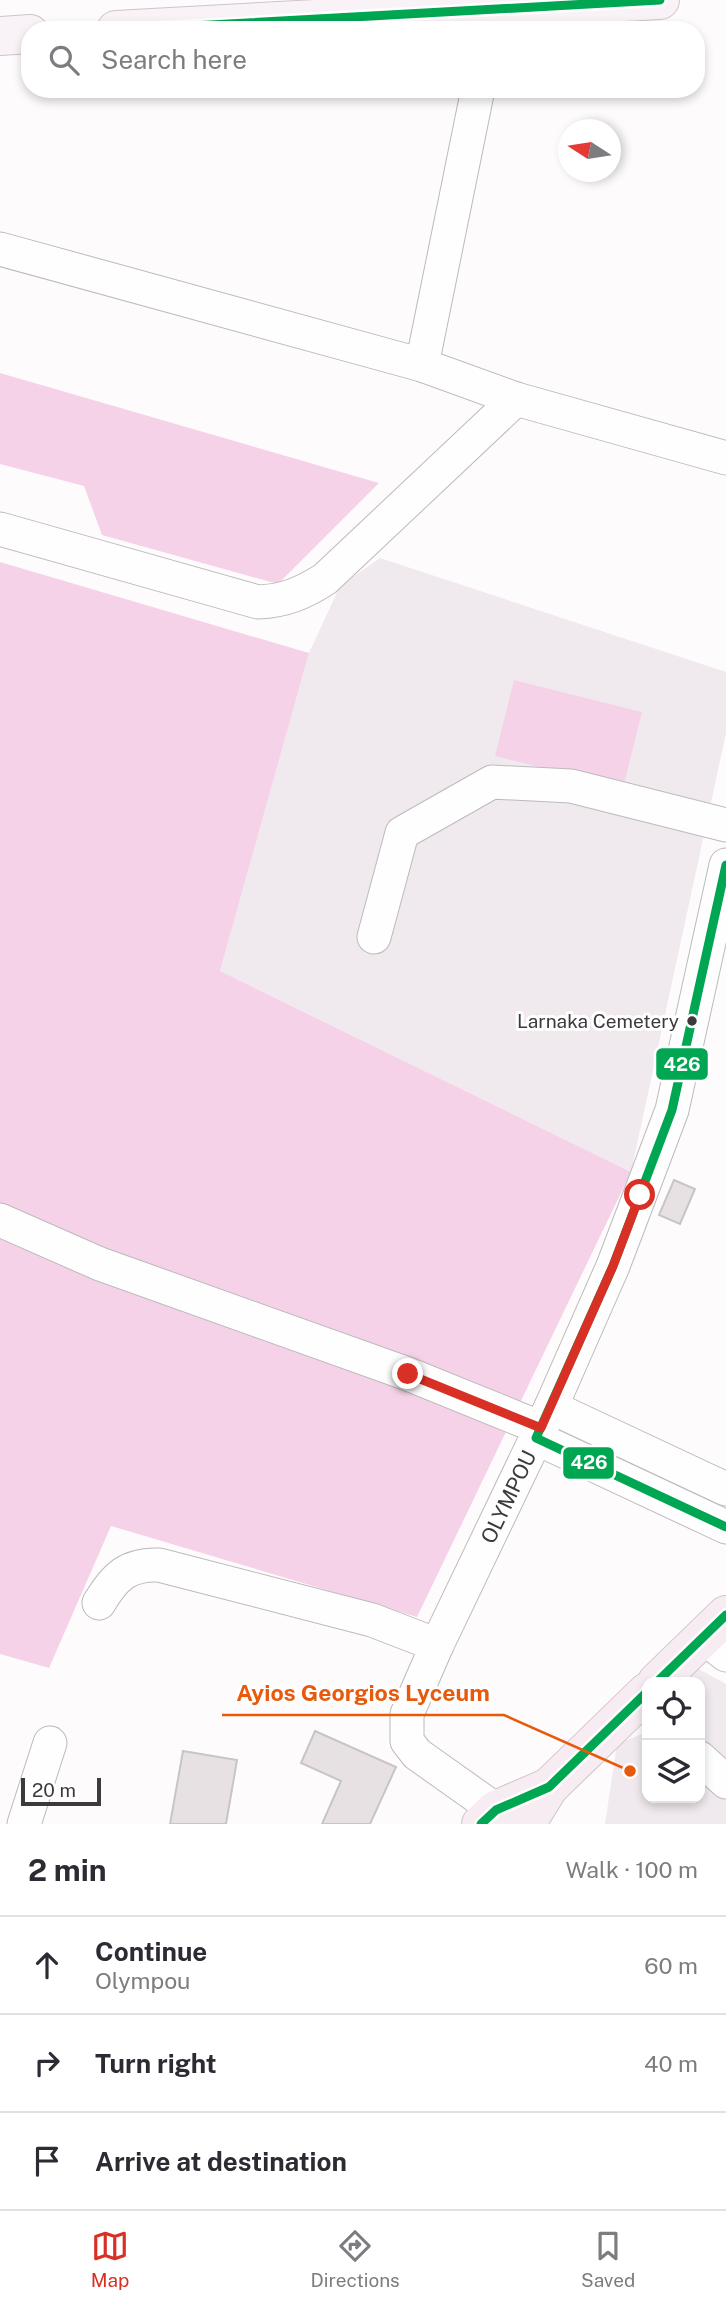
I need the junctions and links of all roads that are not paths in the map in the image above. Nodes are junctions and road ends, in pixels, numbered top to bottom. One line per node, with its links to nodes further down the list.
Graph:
1 (660, 0): 2 (main road)
2 (279, 21)
3 (21, 35): 4 (main road)
4 (0, 36)
5 (476, 98): 7 (street)
6 (0, 249): 7 (street)
7 (422, 365): 8 (street)
8 (516, 399): 9 (street); 10 (street)
9 (726, 458)
10 (0, 529)
11 (726, 825): 13 (street)
12 (726, 865): 15 (street, OLYMPOU)
13 (374, 937)
14 (0, 1220): 15 (street)
15 (542, 1424): 16 (street); 17 (street); 20 (street, OLYMPOU)
16 (726, 1489)
17 (726, 1527)
18 (99, 1602): 20 (street)
19 (718, 1636): 21 (highway)
20 (437, 1645): 26 (street, OLYMPOU)
21 (664, 1677)
22 (642, 1697): 26 (highway)
23 (50, 1742): 27 (street)
24 (705, 1763): 25 (street)
25 (726, 1782)
26 (501, 1819)
27 (24, 1824)

